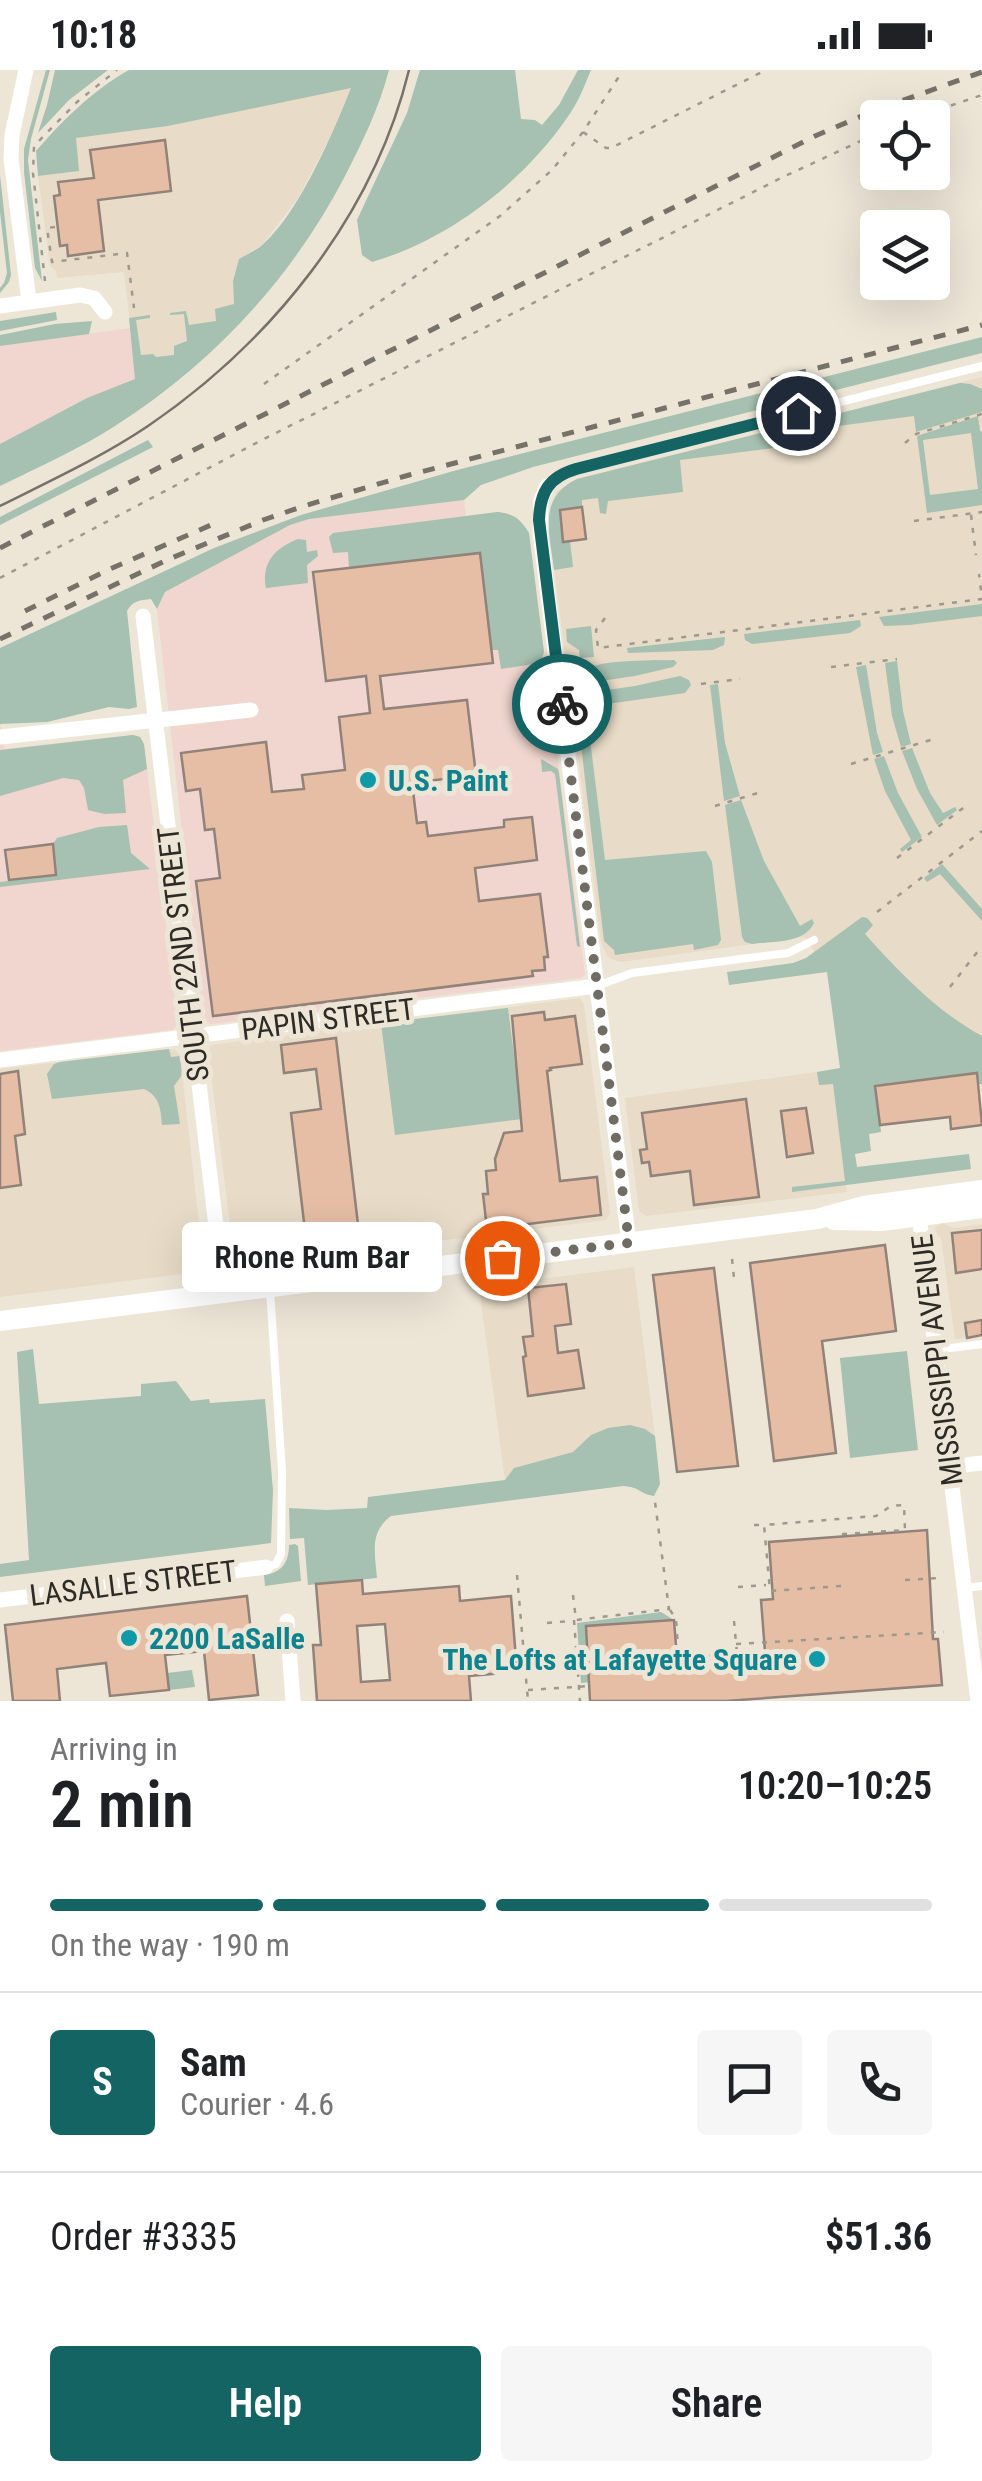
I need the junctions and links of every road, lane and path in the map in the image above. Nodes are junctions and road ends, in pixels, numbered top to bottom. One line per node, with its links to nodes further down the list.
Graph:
1 (26, 70): 11 (street)
2 (117, 70): 10 (path)
3 (621, 70): 7 (path)
4 (766, 70): 7 (path)
5 (982, 95): 6 (path)
6 (950, 106)
7 (583, 132): 16 (path)
8 (860, 141): 25 (path)
9 (55, 227): 13 (path)
10 (45, 283)
11 (28, 301): 12 (street); 14 (street)
12 (0, 306)
13 (134, 308)
14 (105, 312)
15 (982, 366): 19 (lane)
16 (264, 384)
17 (982, 414): 18 (path)
18 (905, 443)
19 (547, 486): 45 (street)
20 (982, 512): 21 (path)
21 (971, 513): 22 (path); 23 (path)
22 (914, 520)
23 (976, 554)
24 (978, 574): 27 (path)
25 (0, 578)
26 (143, 616): 33 (street, SOUTH 22ND STREET)
27 (605, 618)
28 (896, 659): 29 (path)
29 (832, 668)
30 (740, 679): 31 (path)
31 (701, 684)
32 (251, 710): 33 (street)
33 (156, 720): 34 (street); 47 (street, SOUTH 22ND STREET)
34 (0, 737)
35 (934, 739): 36 (path)
36 (851, 764)
37 (761, 792): 38 (path)
38 (715, 806)
39 (966, 806): 41 (path)
40 (982, 831): 42 (path)
41 (897, 858)
42 (877, 912)
43 (814, 940): 45 (lane)
44 (982, 946): 46 (path)
45 (597, 986): 47 (street, PAPIN STREET); 52 (street)
46 (950, 987)
47 (193, 1036): 48 (street, PAPIN STREET); 56 (street, SOUTH 22ND STREET)
48 (0, 1060)
49 (982, 1190): 50 (main road)
50 (918, 1207): 51 (main road); 52 (main road); 59 (street, MISSISSIPPI AVENUE)
51 (982, 1208)
52 (629, 1243): 55 (main road)
53 (732, 1260): 54 (path)
54 (734, 1278)
55 (270, 1287): 56 (main road); 66 (lane)
56 (224, 1293): 57 (main road)
57 (0, 1321)
58 (982, 1344): 59 (lane)
59 (936, 1350): 61 (street, MISSISSIPPI AVENUE)
60 (982, 1463): 61 (street)
61 (950, 1467): 74 (street, MISSISSIPPI AVENUE)
62 (655, 1502): 77 (path)
63 (842, 1518): 63 (path); 65 (path)
64 (754, 1525): 65 (path)
65 (764, 1525): 70 (path)
66 (266, 1567): 76 (street, LASALLE STREET)
67 (517, 1575): 88 (path)
68 (938, 1578): 69 (path)
69 (905, 1580)
70 (769, 1585): 71 (path); 73 (path)
71 (841, 1586)
72 (982, 1586): 74 (lane)
73 (738, 1588)
74 (965, 1588): 92 (street, MISSISSIPPI AVENUE)
75 (573, 1595): 79 (path)
76 (0, 1600)
77 (670, 1609): 79 (path); 85 (path)
78 (287, 1620): 89 (street)
79 (575, 1620): 81 (path); 86 (path)
80 (734, 1621): 83 (path)
81 (547, 1623)
82 (944, 1632): 83 (path)
83 (736, 1644): 84 (path)
84 (737, 1654)
85 (679, 1662)
86 (578, 1686): 87 (path); 88 (path); 91 (path)
87 (590, 1686)
88 (527, 1690): 90 (path)
89 (293, 1701)
90 (528, 1701)
91 (580, 1701)
92 (978, 1701)

